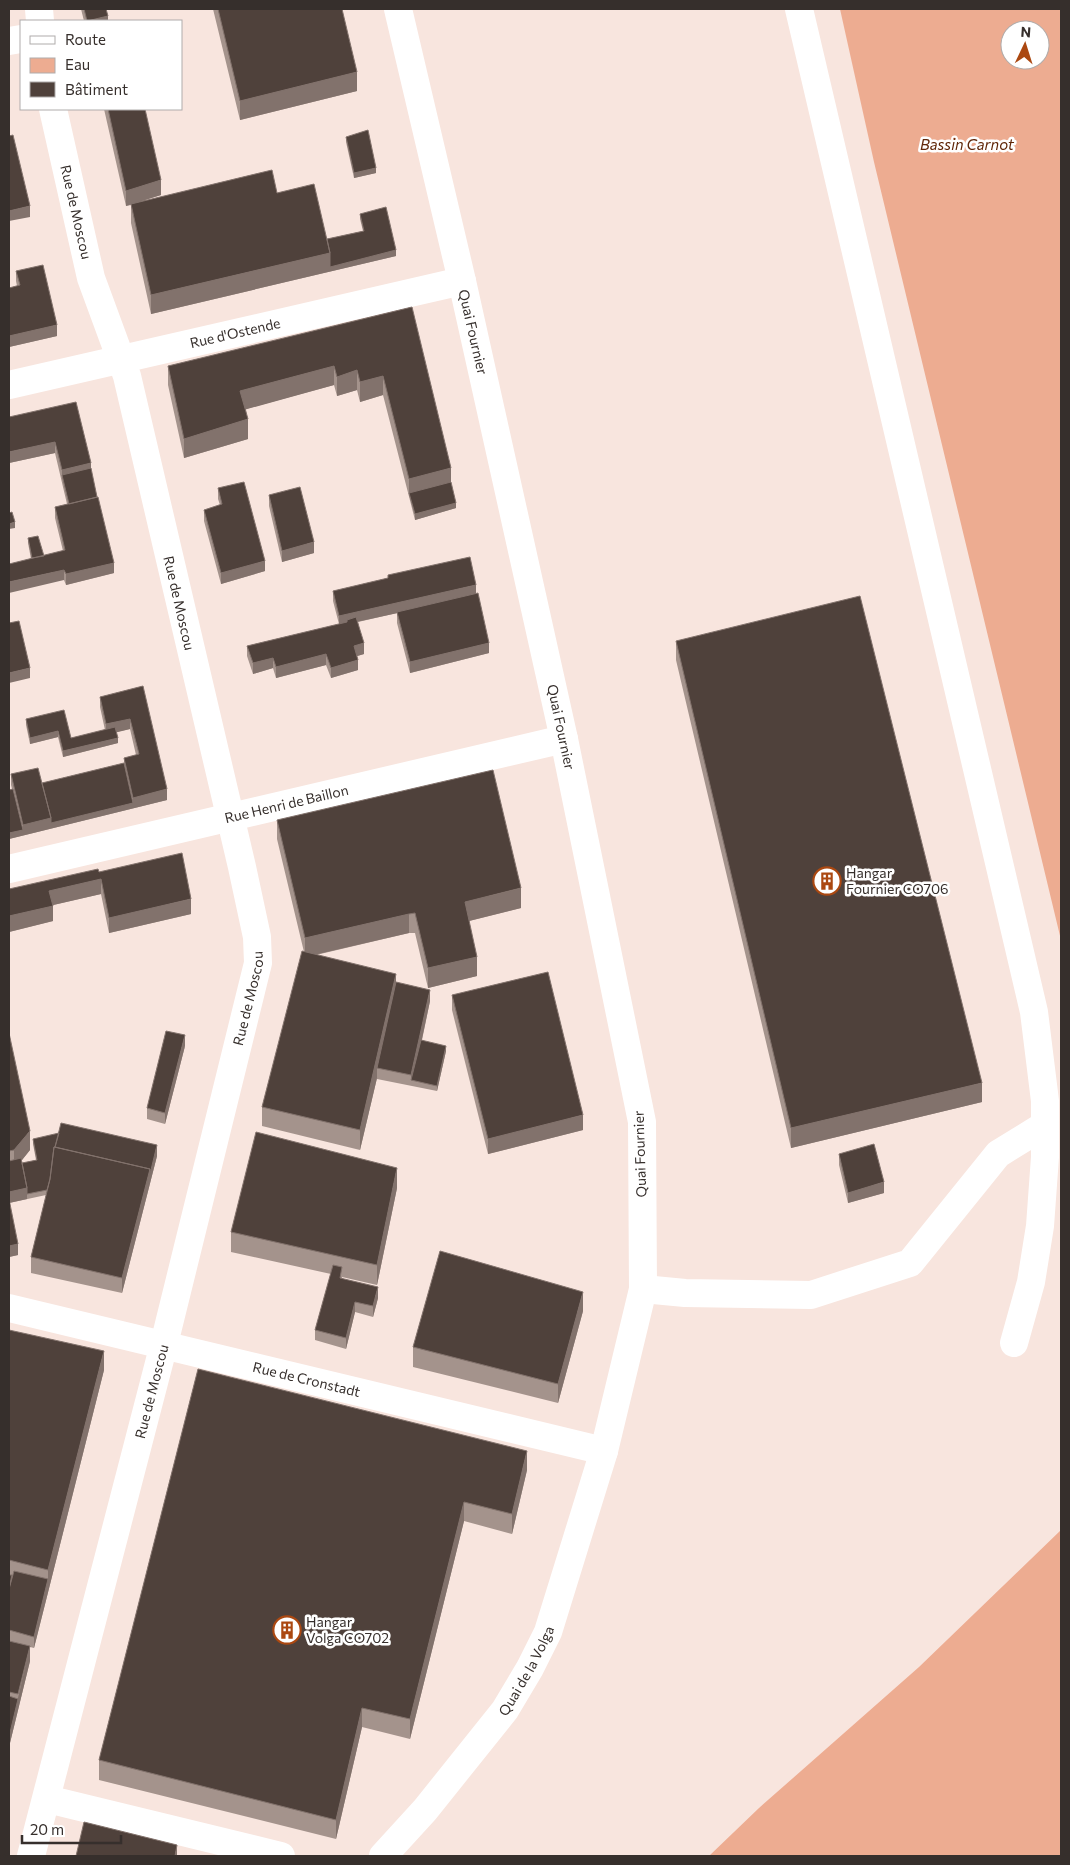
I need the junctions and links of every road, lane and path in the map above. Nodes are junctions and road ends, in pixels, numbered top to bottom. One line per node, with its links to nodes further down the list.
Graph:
1 (398, 9): 4 (street, Quai Fournier)
2 (799, 9): 10 (street)
3 (53, 110): 5 (street, Rue de Moscou)
4 (462, 281): 5 (street, Rue d'Ostende); 7 (street, Quai Fournier)
5 (121, 359): 6 (street, Rue d'Ostende); 8 (street, Rue de Moscou)
6 (9, 385)
7 (564, 738): 8 (street, Rue Henri de Baillon); 11 (street, Quai Fournier)
8 (230, 817): 9 (street, Rue Henri de Baillon); 14 (street, Rue de Moscou)
9 (9, 869)
10 (1045, 1125): 11 (street); 13 (street)
11 (643, 1289): 15 (street, Quai Fournier)
12 (9, 1308): 14 (street, Rue de Cronstadt)
13 (1014, 1343)
14 (164, 1344): 15 (street, Rue de Cronstadt); 16 (street, Rue de Moscou)
15 (604, 1450): 19 (street, Quai de la Volga)
16 (47, 1799): 17 (street, Rue de Moscou); 18 (street)
17 (31, 1856)
18 (281, 1856)
19 (383, 1856)

